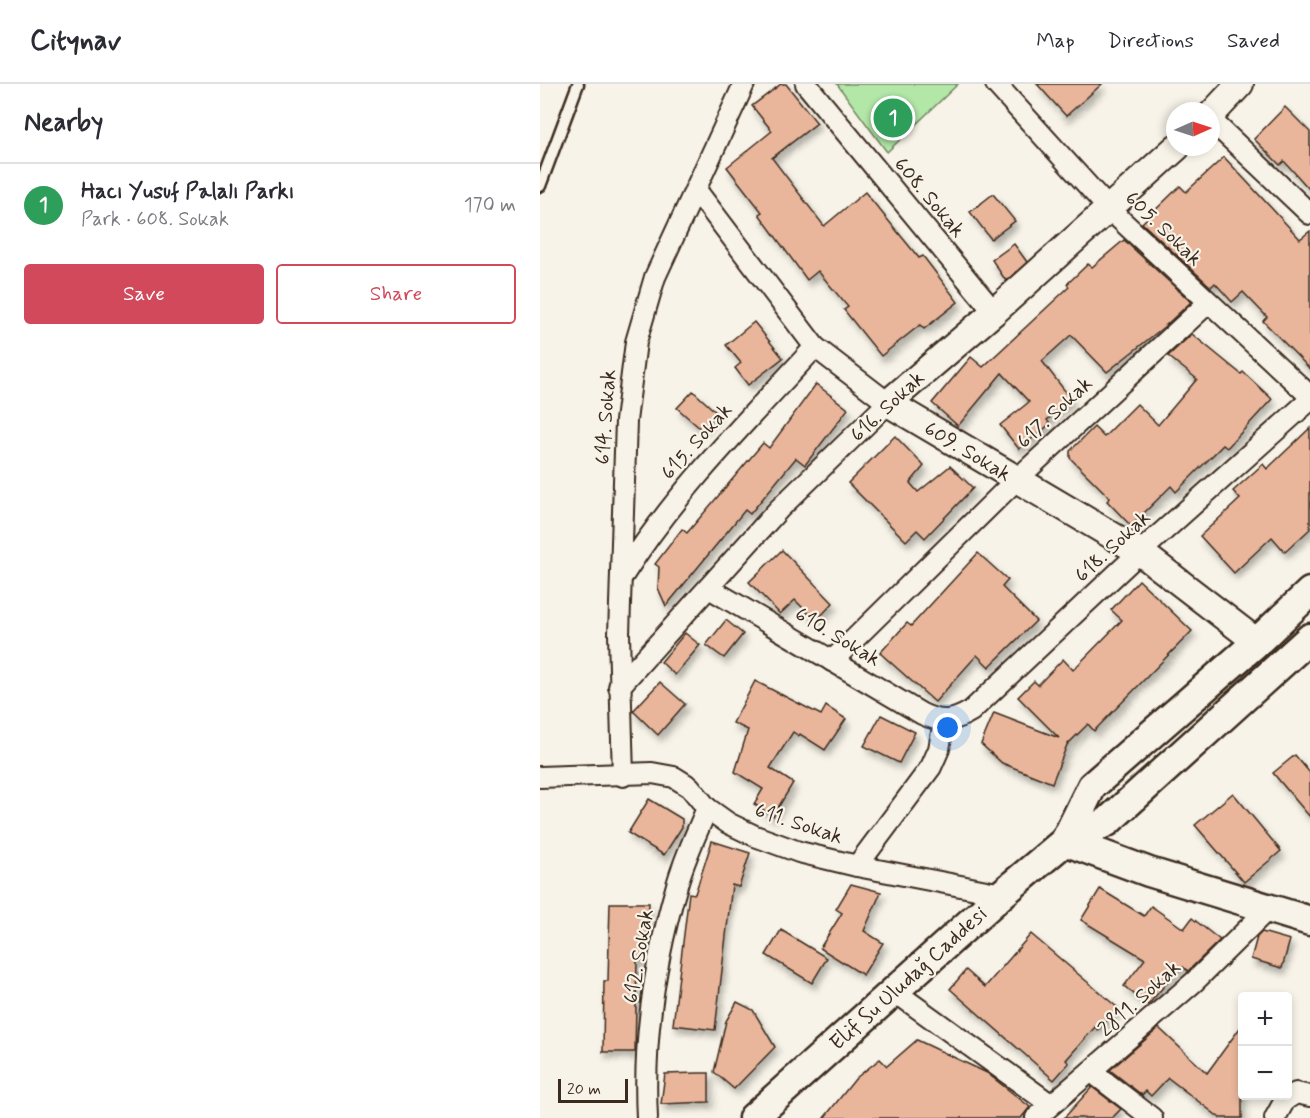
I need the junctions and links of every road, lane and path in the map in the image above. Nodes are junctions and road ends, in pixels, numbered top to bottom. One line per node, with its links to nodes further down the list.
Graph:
1 (578, 84): 9 (lane)
2 (744, 84): 10 (street, 614. Sokak)
3 (806, 84): 14 (street, 608. Sokak)
4 (996, 84): 11 (street, 605. Sokak)
5 (1240, 84): 6 (street)
6 (1220, 105)
7 (1220, 129): 12 (street)
8 (1167, 156): 11 (street, 616. Sokak)
9 (540, 186)
10 (696, 190): 15 (street, 609. Sokak); 20 (street, 614. Sokak)
11 (1109, 209): 13 (street, 605. Sokak); 14 (street, 616. Sokak)
12 (1310, 214)
13 (1208, 303): 16 (street, 605. Sokak); 18 (street, 617. Sokak)
14 (994, 312): 17 (street, 616. Sokak)
15 (815, 347): 17 (street, 609. Sokak); 20 (street, 615. Sokak)
16 (1310, 398): 19 (street, 618. Sokak)
17 (888, 403): 18 (street, 609. Sokak); 21 (street, 616. Sokak)
18 (1016, 480): 19 (street, 609. Sokak); 25 (street, 617. Sokak)
19 (1140, 552): 24 (street, 609. Sokak); 27 (street, 618. Sokak)
20 (623, 575): 26 (street, 614. Sokak)
21 (709, 588): 25 (street, 610. Sokak); 26 (street, 616. Sokak)
22 (1310, 592): 24 (main road, Elif Su Uludağ Caddesi)
23 (1310, 638): 31 (main road, Elif Su Uludağ Caddesi)
24 (1257, 642): 31 (main road, Elif Su Uludağ Caddesi)
25 (832, 661): 27 (street, 610. Sokak)
26 (619, 687): 28 (street, 614. Sokak)
27 (944, 722): 32 (street)
28 (622, 776): 29 (street, 611. Sokak); 30 (street, 611. Sokak)
29 (540, 777)
30 (707, 808): 32 (street, 611. Sokak); 40 (street, 612. Sokak)
31 (1065, 840): 33 (main road, Elif Su Uludağ Caddesi); 34 (main road)
32 (857, 866): 33 (street, 611. Sokak)
33 (1002, 894): 36 (main road, Elif Su Uludağ Caddesi)
34 (1268, 909): 35 (main road); 37 (street, 2811. Sokak)
35 (1310, 921)
36 (894, 991): 39 (street); 41 (main road, Elif Su Uludağ Caddesi)
37 (1092, 1072): 39 (street, 2811. Sokak); 42 (street)
38 (1310, 1096): 43 (street)
39 (1043, 1111)
40 (647, 1118)
41 (753, 1118)
42 (1152, 1118)
43 (1275, 1118)

